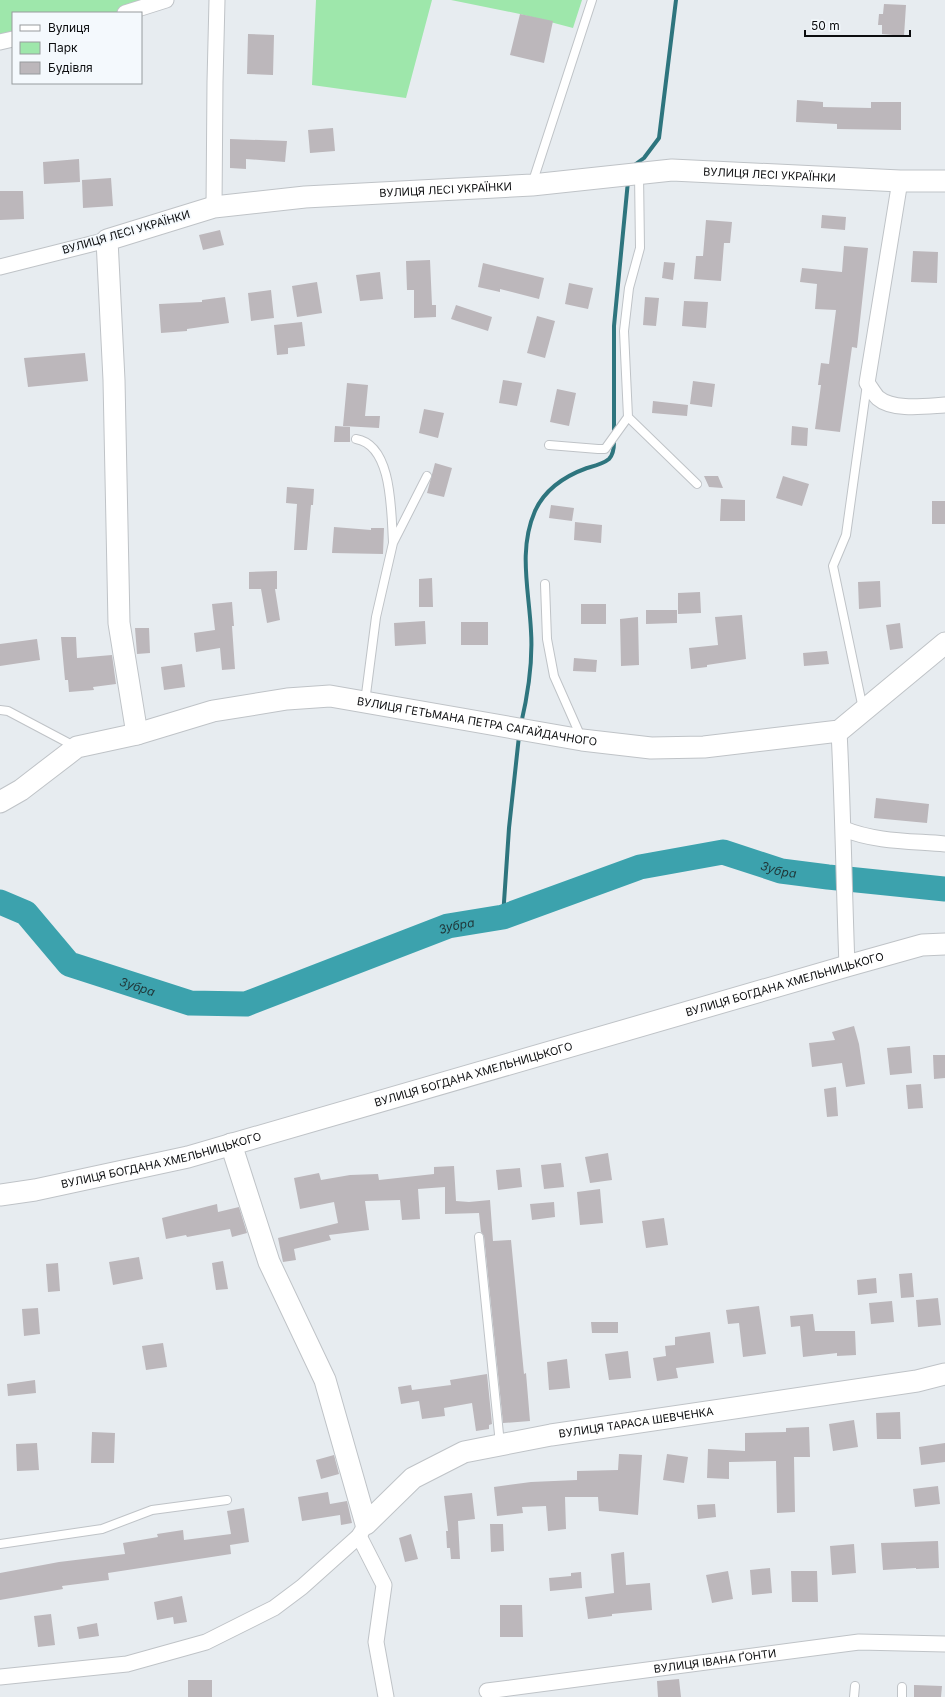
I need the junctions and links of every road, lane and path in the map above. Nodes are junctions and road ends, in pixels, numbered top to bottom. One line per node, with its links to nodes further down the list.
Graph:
1 (166, 0): 4 (street)
2 (217, 0): 11 (street)
3 (592, 0): 10 (lane)
4 (128, 12)
5 (12, 39): 6 (street)
6 (0, 42)
7 (639, 174): 8 (street, ВУЛИЦЯ ЛЕСІ УКРАЇНКИ); 10 (street, ВУЛИЦЯ ЛЕСІ УКРАЇНКИ); 16 (lane)
8 (900, 181): 9 (street, ВУЛИЦЯ ЛЕСІ УКРАЇНКИ); 14 (street)
9 (945, 181)
10 (532, 185): 11 (street, ВУЛИЦЯ ЛЕСІ УКРАЇНКИ)
11 (214, 207): 12 (street, ВУЛИЦЯ ЛЕСІ УКРАЇНКИ)
12 (107, 240): 13 (street, ВУЛИЦЯ ЛЕСІ УКРАЇНКИ); 28 (street)
13 (0, 267)
14 (867, 383): 15 (street); 26 (lane)
15 (945, 405)
16 (628, 417): 18 (lane); 20 (lane)
17 (356, 440): 21 (lane)
18 (549, 445)
19 (427, 476): 21 (lane)
20 (697, 484)
21 (393, 543): 24 (lane)
22 (545, 584): 29 (lane)
23 (945, 643): 26 (street)
24 (365, 702): 28 (street, ВУЛИЦЯ ГЕТЬМАНА ПЕТРА САГАЙДАЧНОГО); 29 (street, ВУЛИЦЯ ГЕТЬМАНА ПЕТРА САГАЙДАЧНОГО)
25 (0, 710): 30 (lane)
26 (863, 711): 27 (street)
27 (839, 731): 29 (street, ВУЛИЦЯ ГЕТЬМАНА ПЕТРА САГАЙДАЧНОГО); 32 (street)
28 (137, 734): 30 (street, ВУЛИЦЯ ГЕТЬМАНА ПЕТРА САГАЙДАЧНОГО)
29 (582, 740)
30 (77, 747): 31 (street, ВУЛИЦЯ ГЕТЬМАНА ПЕТРА САГАЙДАЧНОГО)
31 (0, 802)
32 (844, 829): 33 (street); 35 (street)
33 (945, 844)
34 (945, 944): 35 (street, ВУЛИЦЯ БОГДАНА ХМЕЛЬНИЦЬКОГО)
35 (847, 966): 36 (street, ВУЛИЦЯ БОГДАНА ХМЕЛЬНИЦЬКОГО)
36 (231, 1144): 37 (street, ВУЛИЦЯ БОГДАНА ХМЕЛЬНИЦЬКОГО); 42 (street)
37 (0, 1195)
38 (478, 1237): 40 (lane)
39 (945, 1374): 40 (street, ВУЛИЦЯ ТАРАСА ШЕВЧЕНКА)
40 (500, 1445): 42 (street, ВУЛИЦЯ ТАРАСА ШЕВЧЕНКА)
41 (227, 1500): 43 (lane)
42 (362, 1530): 45 (street); 49 (street)
43 (0, 1544)
44 (945, 1644): 48 (street, ВУЛИЦЯ ІВАНА ҐОНТИ)
45 (0, 1677)
46 (855, 1686): 50 (lane)
47 (902, 1687): 51 (lane)
48 (487, 1690)
49 (386, 1697)
50 (854, 1697)
51 (902, 1697)

